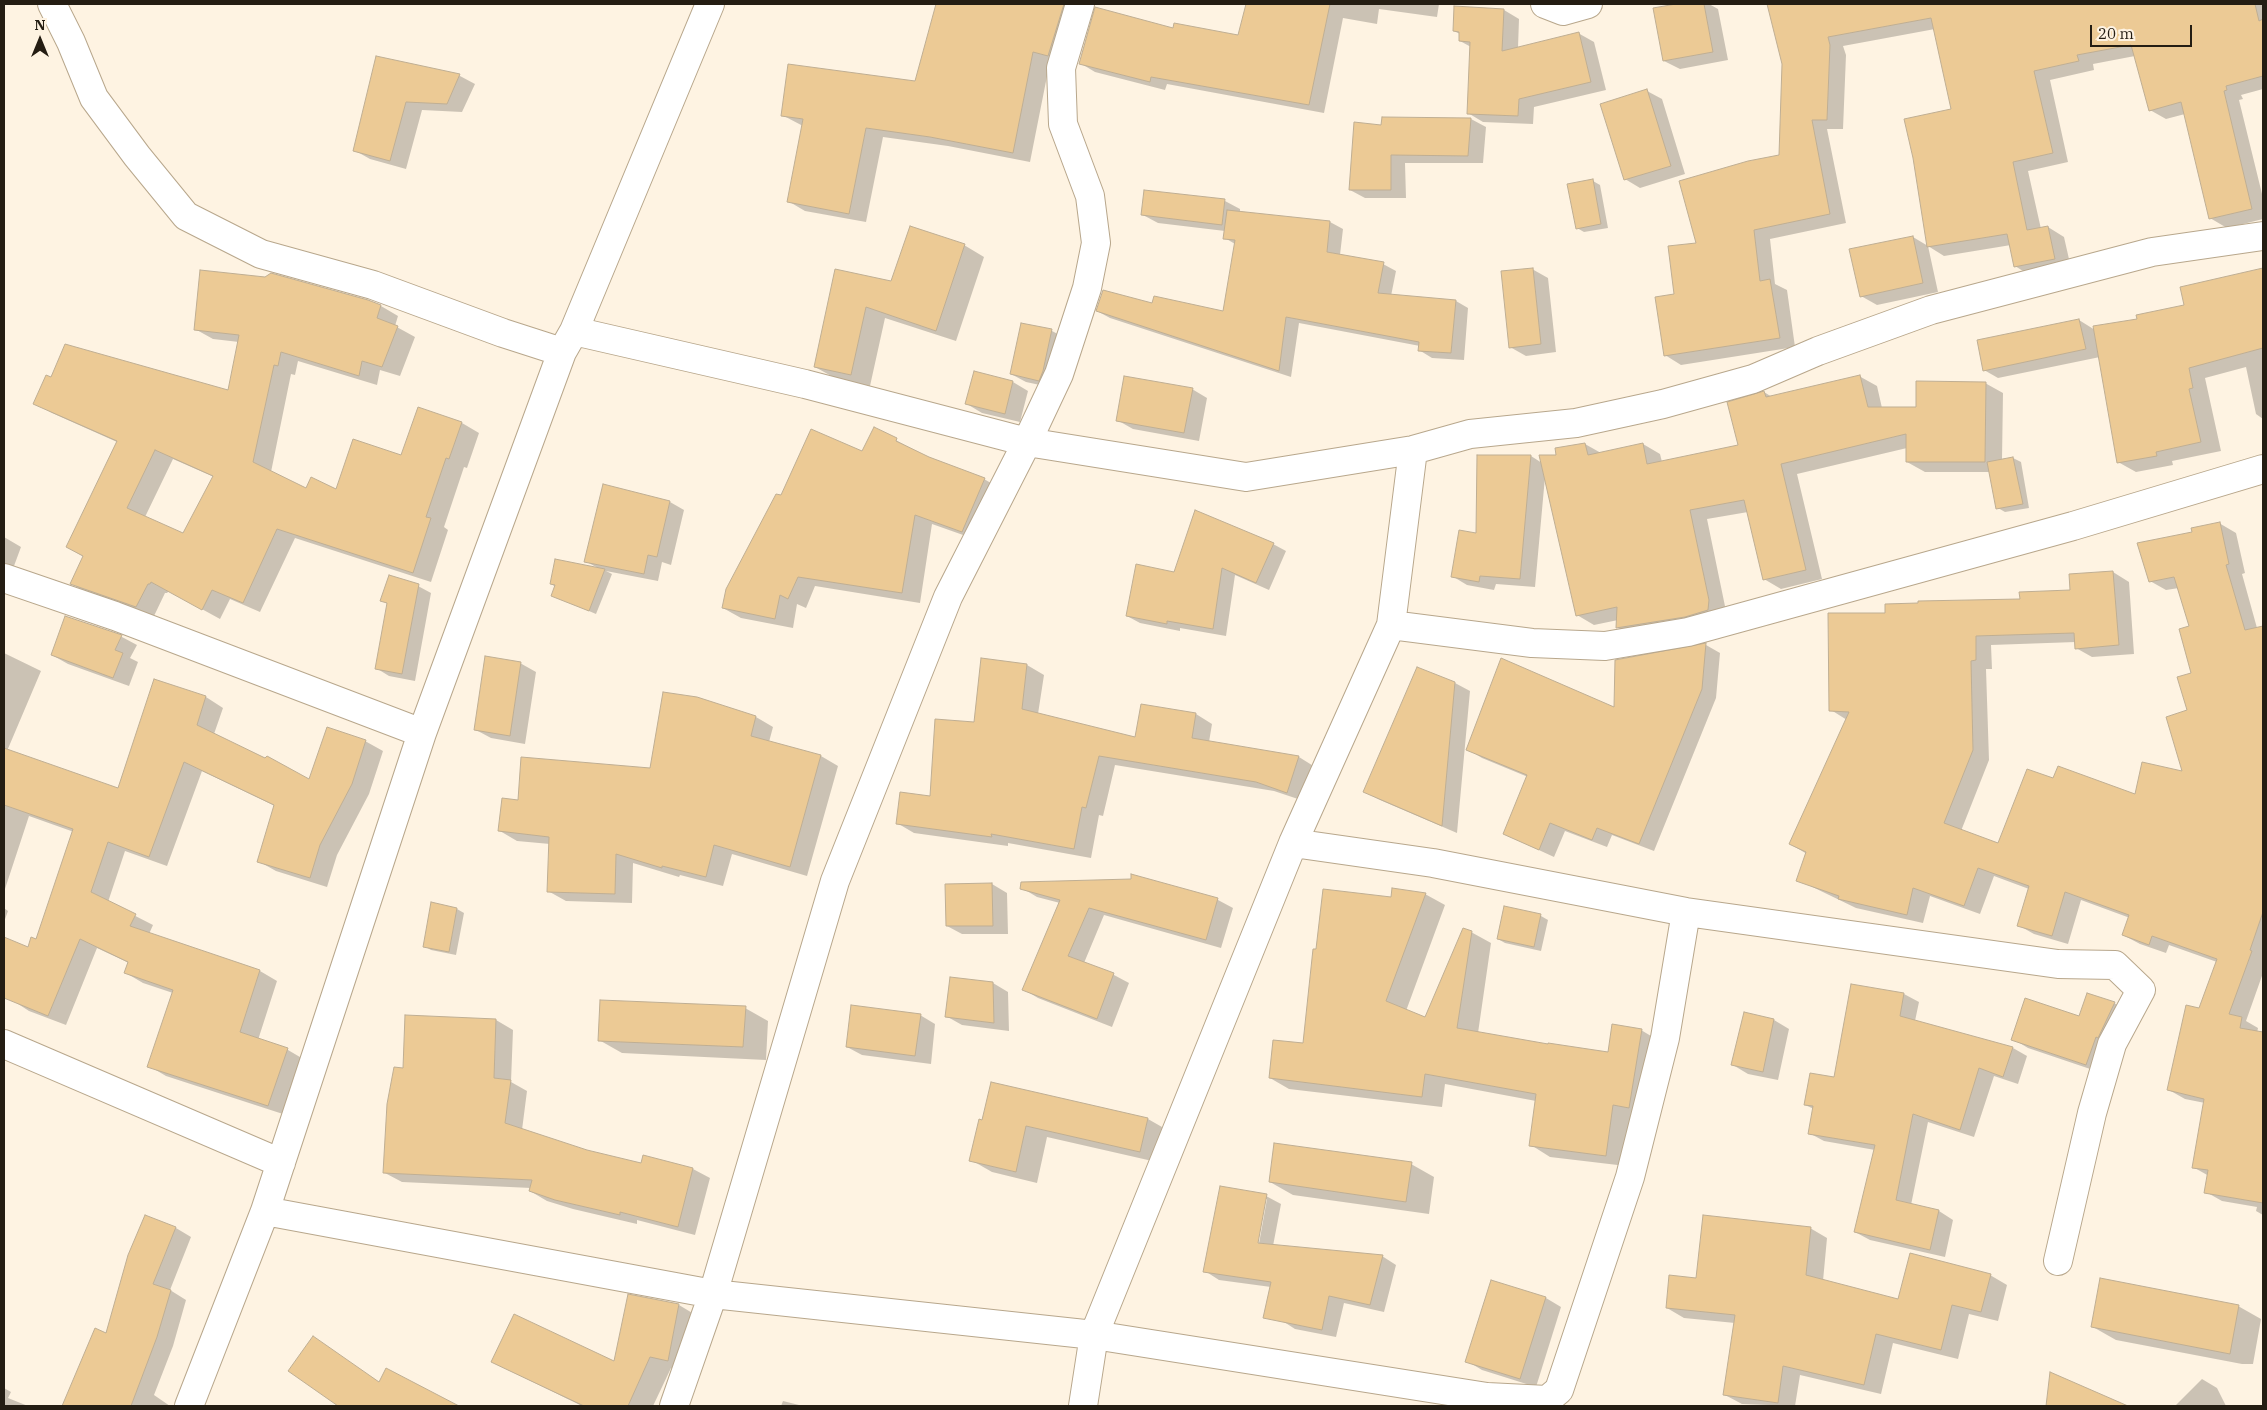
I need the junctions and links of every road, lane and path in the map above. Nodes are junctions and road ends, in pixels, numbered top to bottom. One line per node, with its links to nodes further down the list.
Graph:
1 (52, 4): 7 (street)
2 (710, 4): 7 (street)
3 (1080, 4): 8 (street)
4 (1545, 4): 5 (street)
5 (1588, 4)
6 (2263, 236): 9 (street)
7 (568, 341): 8 (street); 13 (street)
8 (1027, 442): 9 (street); 20 (street)
9 (1413, 450): 12 (street)
10 (2263, 469): 12 (street)
11 (4, 578): 13 (street)
12 (1391, 625): 14 (street)
13 (422, 733): 17 (street)
14 (1293, 843): 15 (street); 21 (street)
15 (1686, 912): 19 (street); 21 (street)
16 (4, 1044): 17 (street)
17 (281, 1162): 18 (street)
18 (265, 1211): 20 (street); 22 (street)
19 (2058, 1261)
20 (713, 1294): 21 (street); 23 (street)
21 (1094, 1335): 24 (street)
22 (189, 1406)
23 (674, 1406)
24 (1083, 1406)

